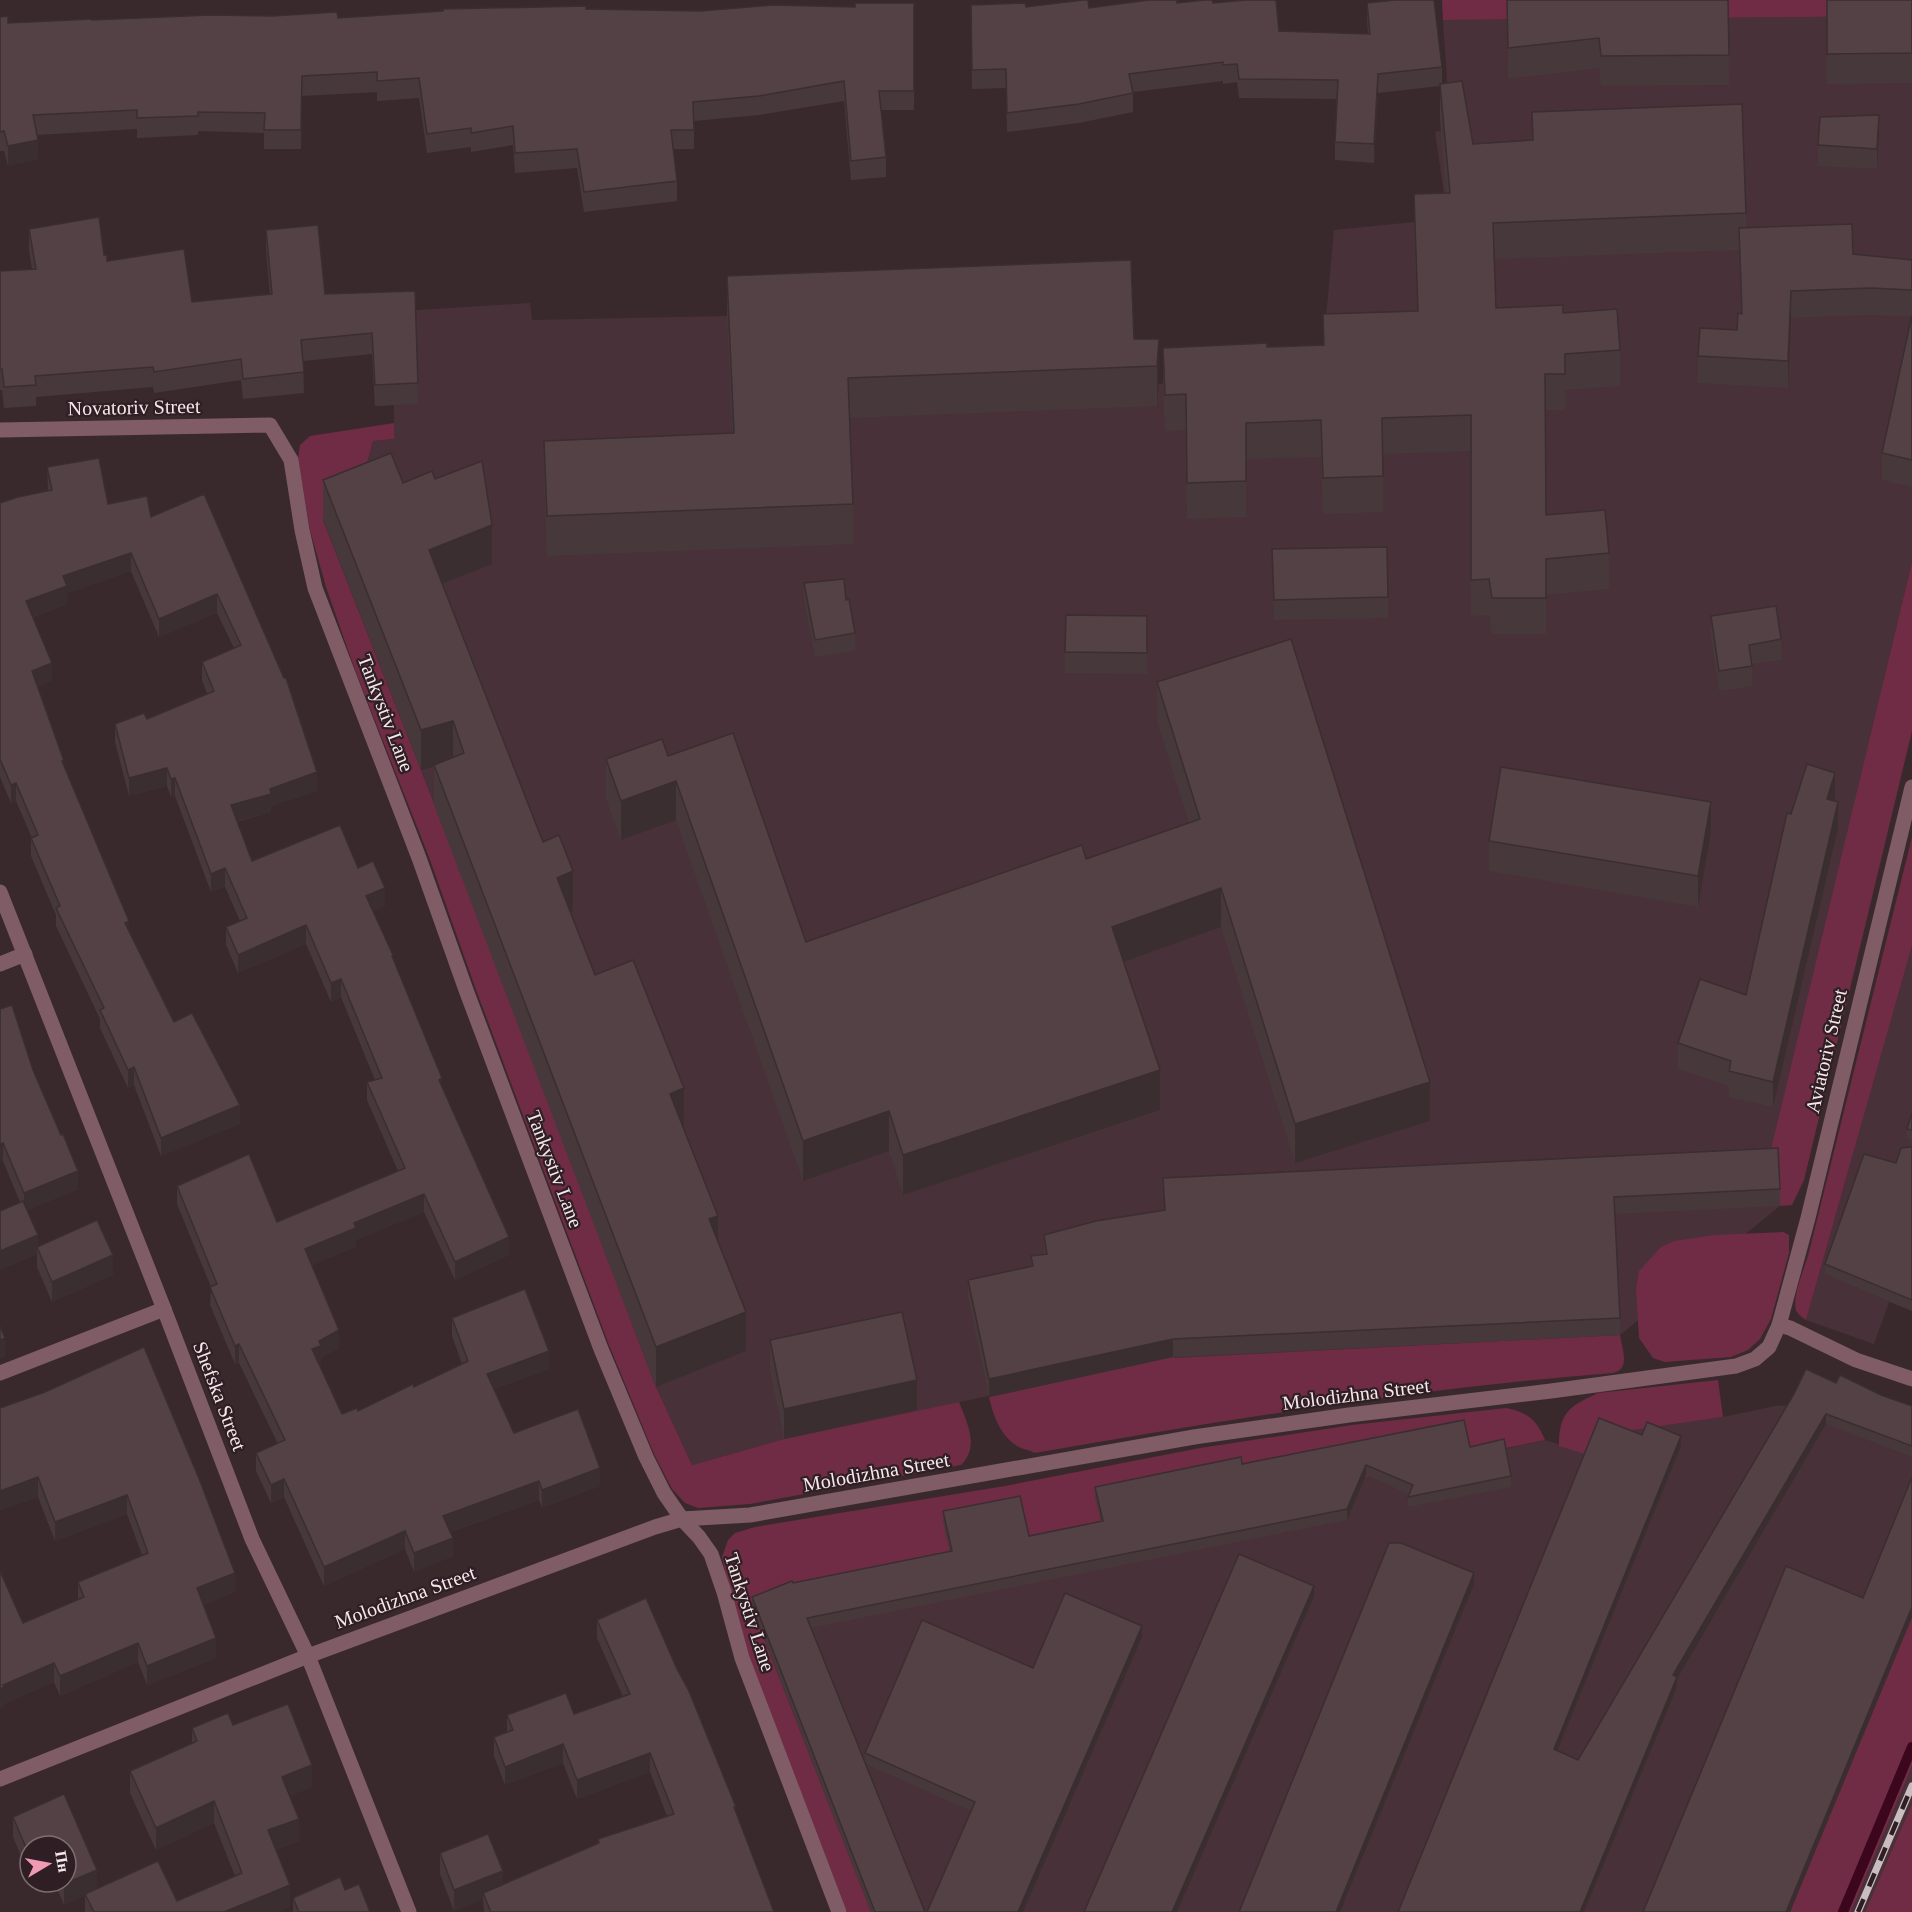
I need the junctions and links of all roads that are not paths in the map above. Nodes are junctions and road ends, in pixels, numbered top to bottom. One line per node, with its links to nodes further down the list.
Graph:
1 (270, 426): 2 (street, Novatoriv Street); 11 (street, Tankystiv Lane)
2 (0, 430)
3 (1912, 787): 8 (street, Aviatoriv Street)
4 (0, 892): 5 (street, Shefska Street)
5 (25, 954): 6 (street); 7 (street, Shefska Street)
6 (0, 964)
7 (164, 1309): 9 (street); 12 (street, Shefska Street)
8 (1779, 1325): 10 (street); 11 (street, Molodizhna Street)
9 (0, 1373)
10 (1912, 1379)
11 (682, 1519): 12 (street, Molodizhna Street); 15 (street, Tankystiv Lane)
12 (308, 1656): 13 (street, Molodizhna Street); 14 (street, Shefska Street)
13 (0, 1779)
14 (409, 1912)
15 (839, 1912)

